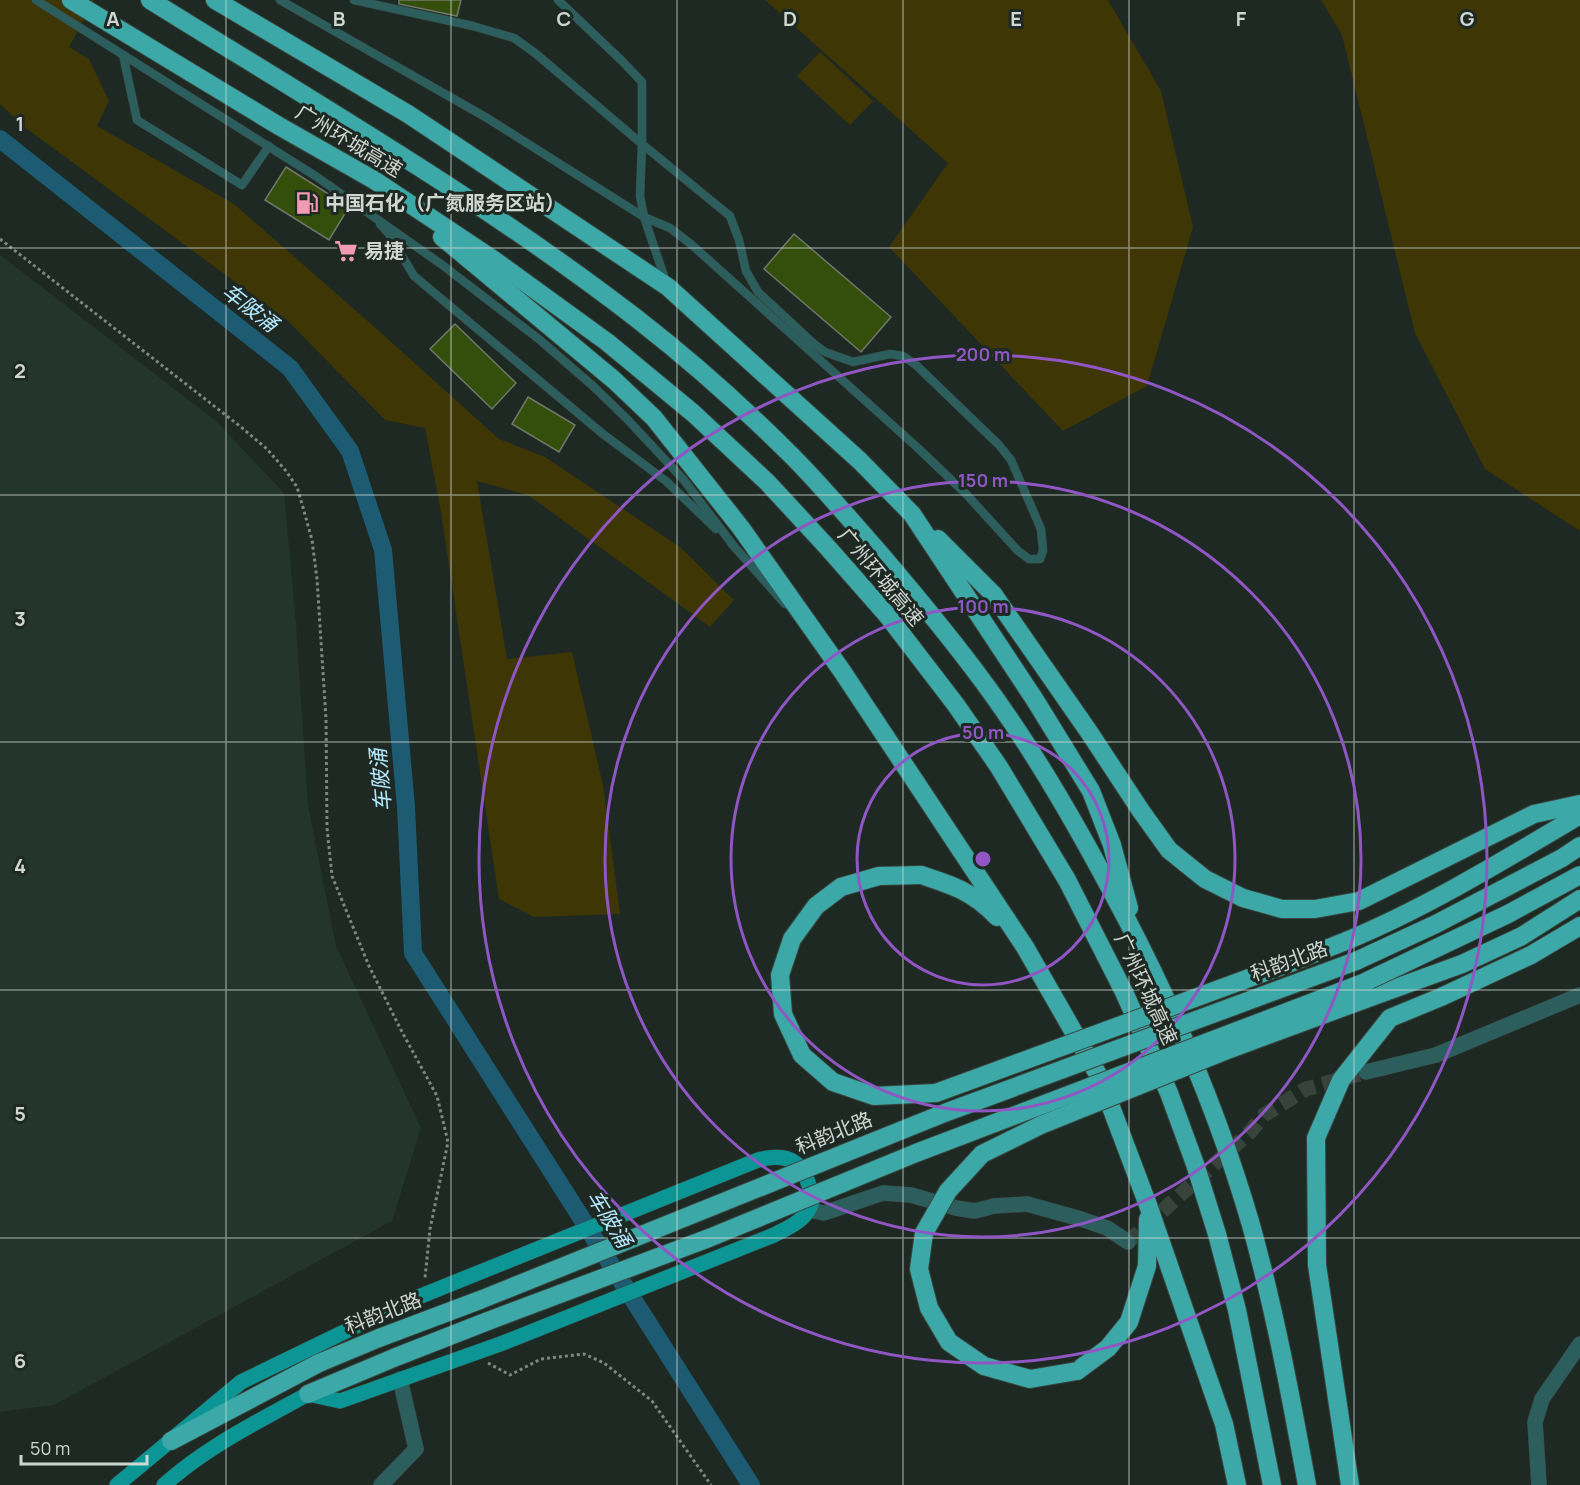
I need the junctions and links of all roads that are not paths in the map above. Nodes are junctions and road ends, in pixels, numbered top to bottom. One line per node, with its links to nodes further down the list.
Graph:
1 (36, 0): 8 (lane)
2 (71, 0): 11 (highway, 广州环城高速)
3 (150, 0): 24 (highway, 广州环城高速)
4 (214, 0): 14 (highway)
5 (280, 0): 13 (lane)
6 (354, 0): 9 (lane)
7 (558, 0): 9 (lane)
8 (123, 55): 10 (lane); 10 (lane)
9 (642, 144): 13 (lane); 13 (lane)
10 (268, 146): 12 (lane)
11 (374, 180): 17 (highway); 39 (highway, 广州环城高速)
12 (359, 205): 16 (lane); 16 (lane)
13 (644, 217): 14 (lane)
14 (668, 287): 15 (highway)
15 (912, 514): 18 (highway); 24 (highway)
16 (733, 545): 17 (lane)
17 (842, 671): 25 (highway)
18 (1580, 804)
19 (1580, 815): 25 (highway, bridge)
20 (1580, 846): 34 (highway, 科韵北路, bridge)
21 (1580, 875): 33 (highway, bridge)
22 (1580, 899): 28 (highway, bridge)
23 (1580, 926): 41 (highway)
24 (1138, 942): 40 (highway, 广州环城高速)
25 (1025, 947): 28 (highway)
26 (1580, 995): 27 (street)
27 (1366, 1072)
28 (1148, 1205): 38 (highway)
29 (809, 1210): 30 (street); 32 (main road); 34 (main road)
30 (1128, 1242)
31 (1580, 1344): 42 (street)
32 (400, 1379): 33 (main road); 37 (street)
33 (308, 1394): 36 (main road)
34 (171, 1441): 35 (main road, 科韵北路)
35 (117, 1485)
36 (164, 1485)
37 (381, 1485)
38 (1237, 1485)
39 (1272, 1485)
40 (1307, 1485)
41 (1350, 1485)
42 (1539, 1485)

